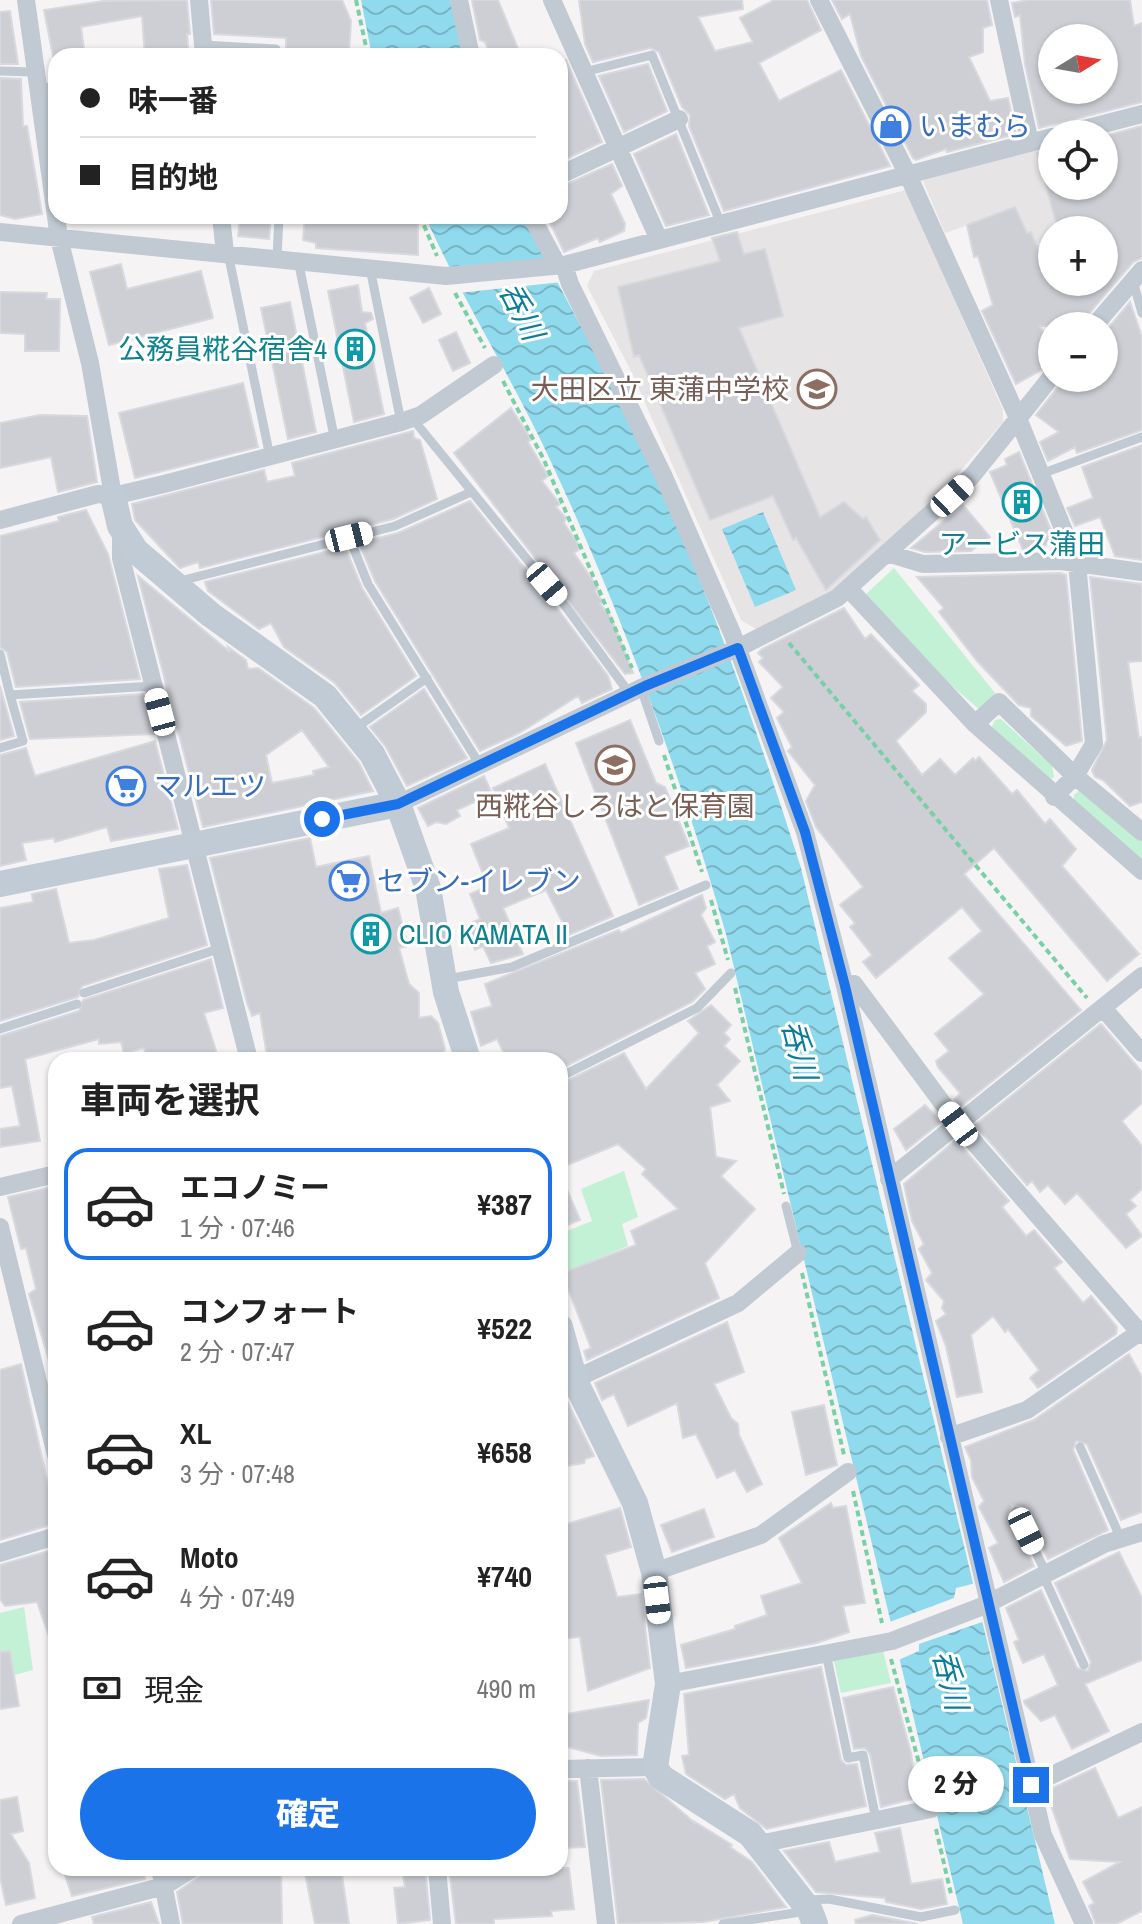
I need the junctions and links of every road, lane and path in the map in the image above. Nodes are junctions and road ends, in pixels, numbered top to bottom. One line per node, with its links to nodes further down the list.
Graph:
1 (26, 0): 13 (street)
2 (199, 0): 8 (street)
3 (356, 0): 9 (path)
4 (459, 0): 10 (street)
5 (552, 0): 12 (street)
6 (819, 0): 23 (street)
7 (999, 0): 19 (street)
8 (204, 48)
9 (366, 48)
10 (469, 48)
11 (0, 71): 13 (lane)
12 (584, 72): 16 (lane); 20 (street)
13 (35, 80): 14 (lane); 21 (street)
14 (48, 84)
15 (1142, 114): 17 (street)
16 (679, 119): 20 (street); 29 (lane)
17 (1118, 120)
18 (1038, 141): 19 (street)
19 (1030, 143): 23 (street)
20 (617, 146): 22 (street); 32 (street)
21 (48, 166)
22 (568, 171)
23 (908, 175): 29 (street); 44 (street)
24 (57, 224): 31 (street)
25 (222, 224): 33 (street)
26 (279, 224): 34 (lane)
27 (424, 224): 38 (path)
28 (535, 224): 36 (street)
29 (721, 224): 32 (street)
30 (0, 232): 31 (street)
31 (59, 238): 33 (street); 51 (street)
32 (659, 240): 36 (street)
33 (226, 253): 34 (street); 48 (lane)
34 (277, 258): 35 (street)
35 (298, 260): 37 (street); 47 (lane)
36 (559, 266): 38 (street); 61 (street)
37 (370, 268): 38 (street); 45 (lane)
38 (448, 276): 42 (path)
39 (1137, 276): 40 (street); 41 (lane)
40 (1106, 312)
41 (1142, 313)
42 (494, 365): 45 (street); 65 (path)
43 (1038, 392): 44 (street)
44 (1017, 416): 49 (street); 55 (street)
45 (406, 420): 47 (street); 50 (lane)
46 (1142, 437): 49 (lane)
47 (335, 441): 48 (street)
48 (270, 457): 51 (street)
49 (1041, 474): 56 (street)
50 (471, 492): 54 (lane); 65 (lane)
51 (113, 496): 52 (street); 53 (street)
52 (0, 520)
53 (120, 526): 58 (street); 64 (street)
54 (349, 537): 58 (lane); 63 (lane)
55 (890, 554): 56 (street); 59 (street)
56 (1077, 563): 57 (street); 72 (street)
57 (1142, 572)
58 (173, 582): 68 (street)
59 (849, 589): 60 (street); 67 (street)
60 (777, 629): 61 (street); 87 (path)
61 (734, 644): 65 (street); 84 (street)
62 (0, 654): 66 (lane)
63 (427, 678): 68 (lane); 71 (lane)
64 (153, 686): 66 (lane); 76 (street)
65 (639, 689): 69 (lane); 71 (street)
66 (10, 695): 70 (lane)
67 (964, 718): 72 (street); 73 (street)
68 (353, 730): 74 (street)
69 (659, 741)
70 (0, 748)
71 (480, 765): 74 (street)
72 (1075, 776): 73 (street); 75 (street)
73 (1054, 797): 77 (street)
74 (398, 804): 76 (street); 83 (street)
75 (1142, 832)
76 (194, 845): 78 (street); 80 (street)
77 (1142, 871)
78 (0, 884)
79 (706, 885): 83 (lane)
80 (221, 948): 85 (lane); 89 (street)
81 (731, 973): 92 (lane)
82 (1142, 976): 87 (street)
83 (444, 980): 90 (street)
84 (845, 986): 93 (street); 95 (street)
85 (84, 993)
86 (77, 1004): 88 (lane)
87 (1101, 1010): 91 (street); 93 (street)
88 (0, 1029)
89 (247, 1052)
90 (466, 1052)
91 (1142, 1053)
92 (568, 1073)
93 (958, 1124): 95 (street); 101 (street)
94 (48, 1176): 96 (street)
95 (889, 1179): 104 (street)
96 (0, 1187)
97 (786, 1206): 99 (lane)
98 (0, 1227): 103 (street)
99 (798, 1253): 100 (path); 102 (street)
100 (815, 1325)
101 (1141, 1333): 104 (street)
102 (568, 1384): 112 (street)
103 (48, 1399)
104 (949, 1437): 114 (street)
105 (1080, 1447): 109 (lane)
106 (848, 1472): 112 (street)
107 (1016, 1511): 113 (lane)
108 (1142, 1532): 109 (street)
109 (1120, 1537): 113 (street)
110 (48, 1538): 111 (street)
111 (0, 1553)
112 (654, 1572): 117 (street)
113 (1044, 1574): 114 (street); 116 (lane)
114 (986, 1604): 115 (street); 122 (street)
115 (826, 1653): 117 (street); 124 (lane)
116 (1084, 1665)
117 (668, 1684): 119 (street)
118 (1142, 1732): 122 (street)
119 (655, 1767): 120 (street); 125 (street)
120 (588, 1768): 121 (street); 133 (street)
121 (568, 1769)
122 (1031, 1785): 135 (street)
123 (931, 1809): 124 (street)
124 (876, 1821): 125 (street)
125 (759, 1844): 129 (street)
126 (438, 1876): 132 (street)
127 (162, 1877): 130 (street); 131 (street)
128 (955, 1910): 129 (lane)
129 (809, 1912): 134 (lane)
130 (21, 1924)
131 (171, 1924)
132 (442, 1924)
133 (606, 1924)
134 (723, 1924)
135 (1084, 1924)

